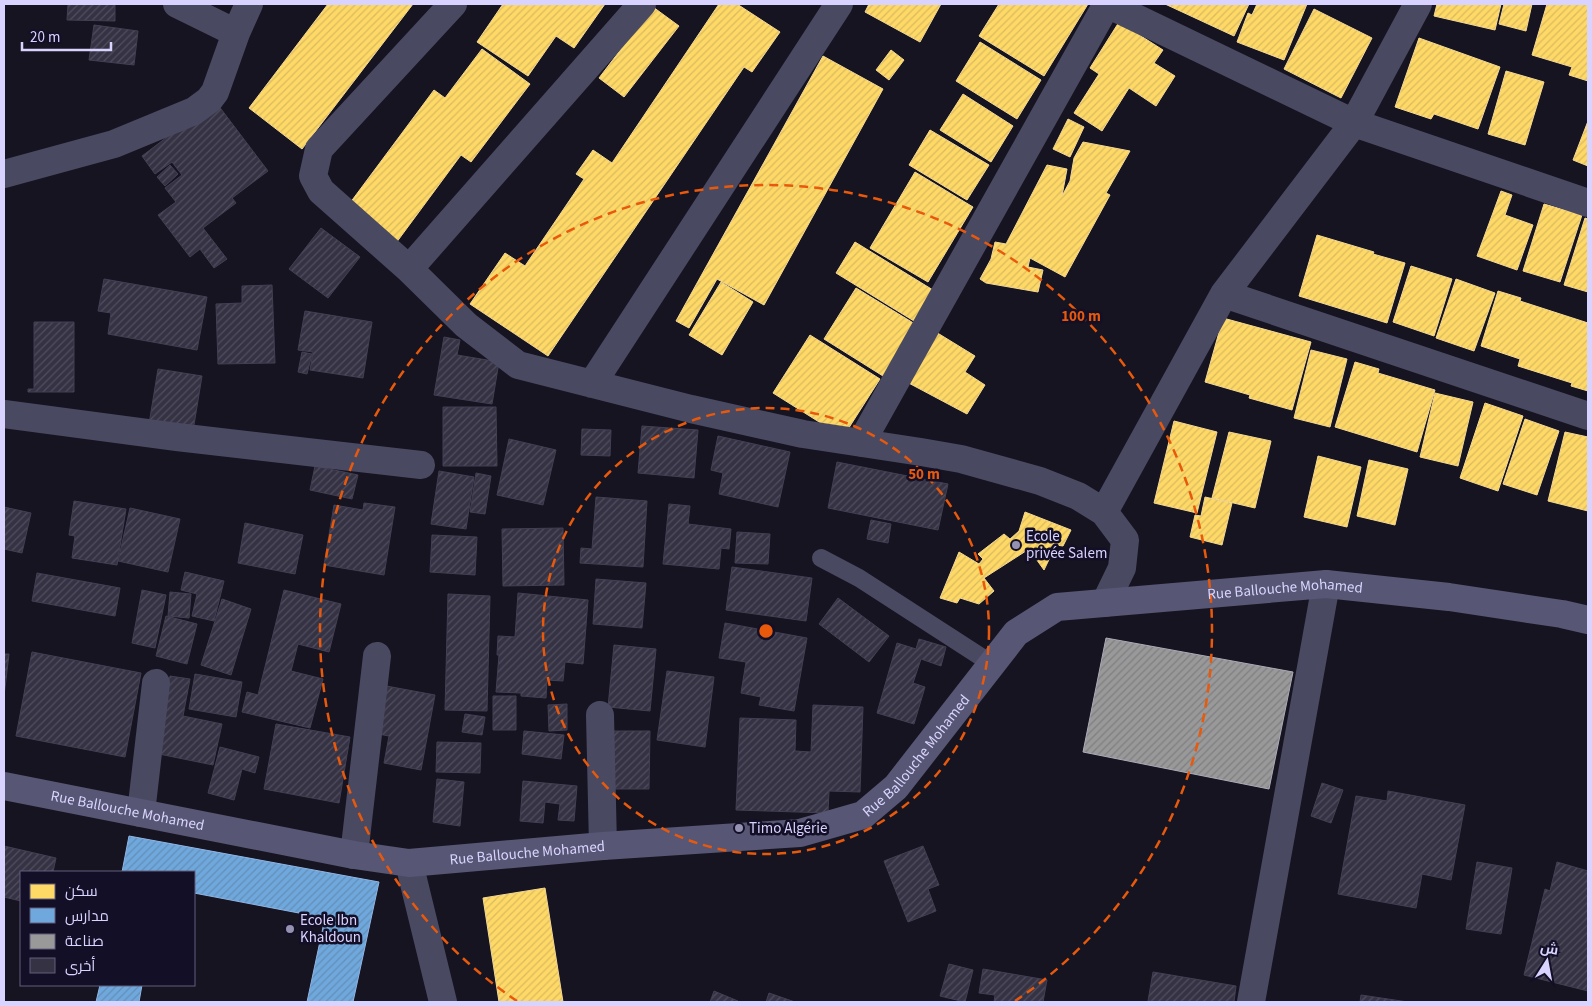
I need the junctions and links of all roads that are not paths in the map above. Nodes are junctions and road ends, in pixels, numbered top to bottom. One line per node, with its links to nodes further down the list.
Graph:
1 (176, 4): 7 (street)
2 (249, 4): 7 (street)
3 (453, 4): 11 (street)
4 (642, 4): 11 (street)
5 (839, 4): 13 (street)
6 (1418, 4): 8 (street)
7 (236, 33): 9 (street)
8 (1354, 123): 10 (street); 12 (street); 16 (street)
9 (4, 174)
10 (1588, 203)
11 (409, 269): 13 (street)
12 (1224, 294): 15 (street); 18 (street)
13 (592, 384): 16 (street)
14 (4, 414): 17 (street)
15 (1588, 416)
16 (861, 443): 18 (street)
17 (421, 465)
18 (1104, 512): 21 (street)
19 (821, 558): 24 (lane)
20 (1326, 584): 21 (street, Rue Ballouche Mohamed); 22 (street, Rue Ballouche Mohamed); 33 (street)
21 (1105, 603): 24 (street, Rue Ballouche Mohamed)
22 (1588, 620)
23 (377, 656): 30 (street)
24 (992, 664): 29 (street, Rue Ballouche Mohamed)
25 (156, 683): 28 (street)
26 (600, 715): 29 (street)
27 (4, 786): 28 (street, Rue Ballouche Mohamed)
28 (141, 813): 30 (street, Rue Ballouche Mohamed)
29 (603, 846): 31 (street, Rue Ballouche Mohamed)
30 (354, 854): 31 (street, Rue Ballouche Mohamed)
31 (409, 863): 32 (street)
32 (443, 1002)
33 (1251, 1002)

